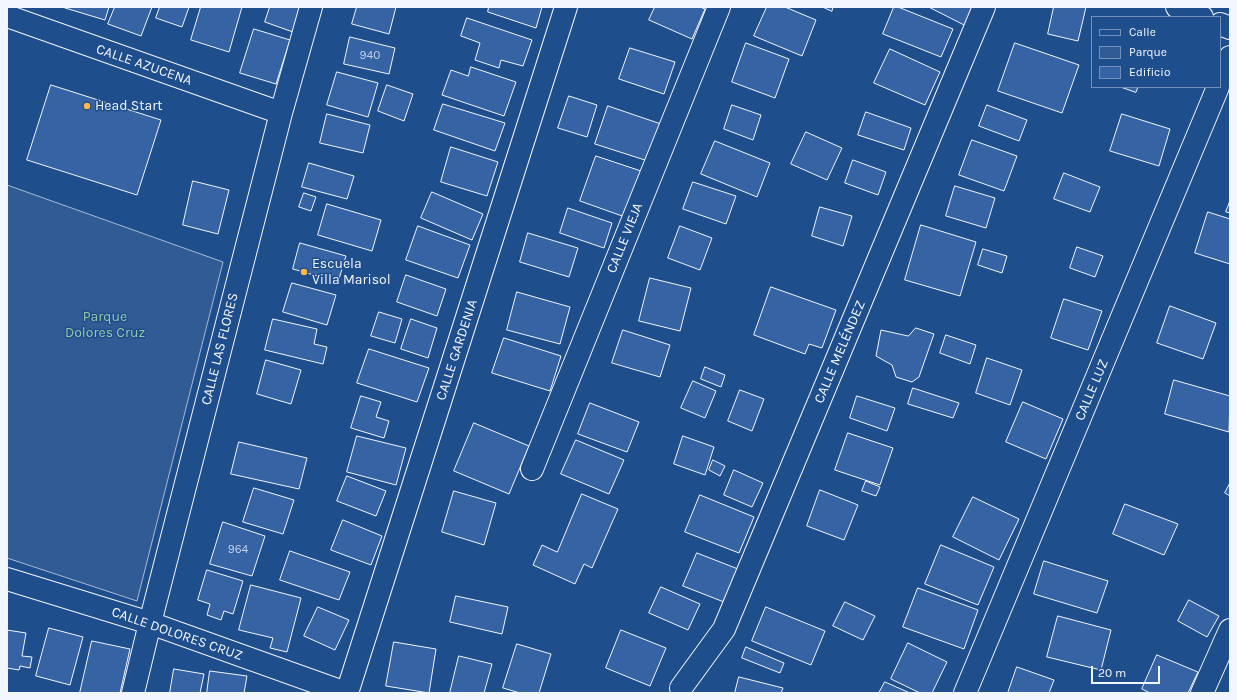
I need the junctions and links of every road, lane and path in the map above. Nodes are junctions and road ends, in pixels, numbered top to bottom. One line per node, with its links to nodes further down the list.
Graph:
1 (312, 7): 11 (street, CALLE LAS FLORES)
2 (566, 7): 18 (street, CALLE GARDENIA)
3 (719, 7): 12 (street, CALLE VIEJA)
4 (984, 7): 16 (street, CALLE MELÉNDEZ)
5 (1177, 7): 7 (street)
6 (7, 16): 11 (street, CALLE AZUCENA)
7 (1200, 16)
8 (1230, 57): 9 (street)
9 (1221, 79)
10 (1218, 88): 19 (street, CALLE LUZ)
11 (281, 113): 14 (street, CALLE LAS FLORES)
12 (532, 469)
13 (7, 579): 14 (street, CALLE DOLORES CRUZ)
14 (150, 623): 17 (street, CALLE LAS FLORES); 18 (street, CALLE DOLORES CRUZ)
15 (1230, 630): 20 (street)
16 (682, 688)
17 (133, 693)
18 (346, 693)
19 (966, 693)
20 (1202, 693)

